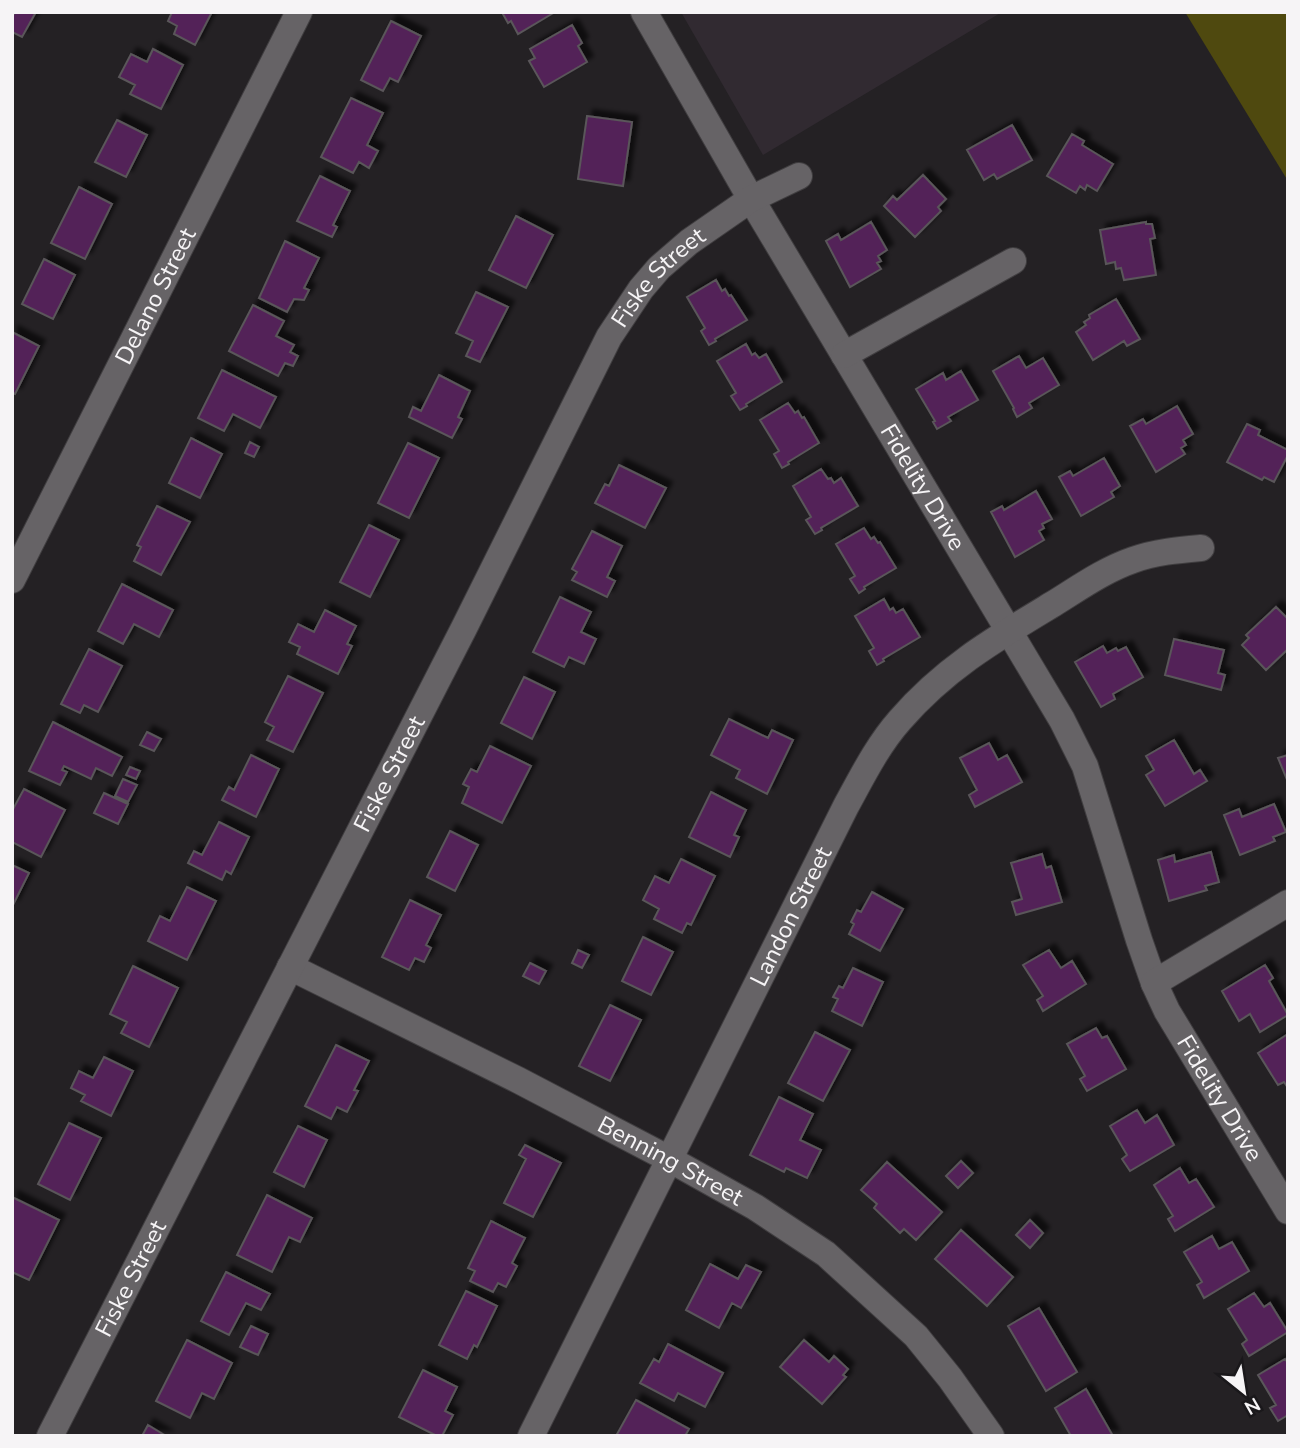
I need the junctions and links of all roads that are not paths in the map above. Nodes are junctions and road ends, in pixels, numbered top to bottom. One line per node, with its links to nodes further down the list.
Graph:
1 (299, 12): 8 (street, Delano Street)
2 (644, 12): 4 (street, Fidelity Drive)
3 (799, 176): 4 (street, Fiske Street)
4 (751, 199): 6 (street, Fidelity Drive); 11 (street, Fiske Street)
5 (1013, 261): 6 (street)
6 (844, 355): 9 (street, Fidelity Drive)
7 (1201, 548): 9 (street, Landon Street)
8 (12, 580)
9 (1009, 631): 12 (street, Fidelity Drive); 13 (street, Landon Street)
10 (1288, 903): 12 (street)
11 (290, 967): 13 (street, Benning Street); 15 (street, Fiske Street)
12 (1154, 983): 14 (street, Fidelity Drive)
13 (668, 1158): 16 (street, Landon Street); 17 (street, Benning Street)
14 (1288, 1212)
15 (50, 1436)
16 (530, 1436)
17 (991, 1436)

